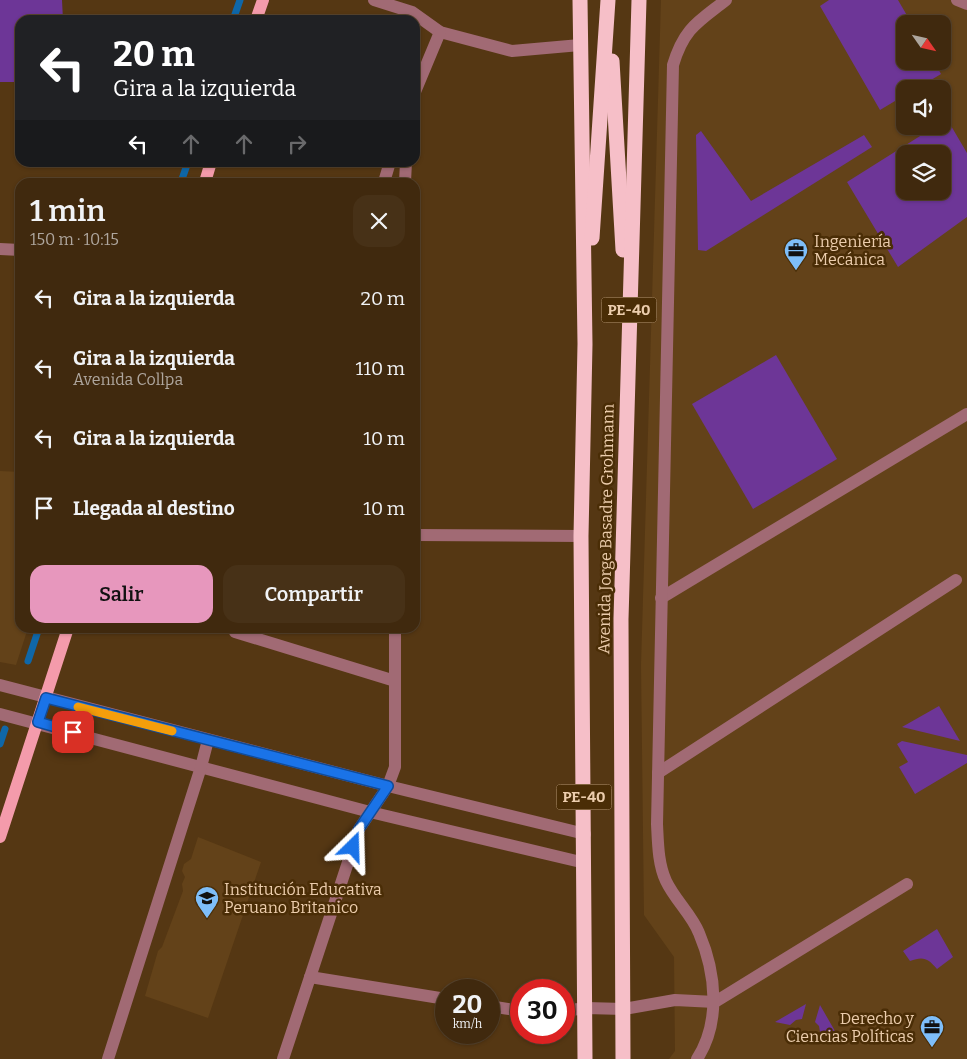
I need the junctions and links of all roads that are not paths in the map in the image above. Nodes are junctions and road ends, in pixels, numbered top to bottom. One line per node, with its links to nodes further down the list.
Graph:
1 (263, 0): 9 (main road)
2 (374, 0): 10 (street)
3 (580, 0): 13 (highway, Avenida Jorge Basadre Grohmann / PE-40)
4 (608, 0): 17 (highway); 18 (highway)
5 (639, 0): 17 (highway, Avenida Jorge Basadre Grohmann / PE-40)
6 (726, 0): 23 (street)
7 (957, 0): 8 (street)
8 (967, 4)
9 (258, 15)
10 (416, 15)
11 (420, 18): 12 (street)
12 (440, 32): 13 (street); 14 (street)
13 (580, 45): 18 (highway, Avenida Jorge Basadre Grohmann / PE-40)
14 (420, 80)
15 (0, 249): 16 (street)
16 (15, 250)
17 (628, 332): 45 (highway, Avenida Jorge Basadre Grohmann / PE-40)
18 (585, 344): 21 (highway, Avenida Jorge Basadre Grohmann / PE-40)
19 (967, 414): 23 (street)
20 (420, 534): 21 (street)
21 (581, 536): 37 (highway, Avenida Jorge Basadre Grohmann / PE-40)
22 (956, 580): 34 (street)
23 (661, 598): 34 (street)
24 (66, 633): 29 (main road)
25 (238, 633): 27 (street)
26 (395, 633): 27 (street)
27 (395, 681): 35 (street)
28 (0, 685): 29 (street)
29 (46, 698): 31 (main road); 32 (street)
30 (0, 714): 31 (street)
31 (38, 722): 33 (street); 38 (main road)
32 (208, 740): 33 (street); 35 (street)
33 (201, 767): 36 (street); 47 (street)
34 (658, 773): 43 (street)
35 (388, 786): 36 (street); 37 (street)
36 (370, 812): 39 (street); 41 (street)
37 (585, 834): 39 (highway, Avenida Jorge Basadre Grohmann / PE-40)
38 (0, 837)
39 (585, 862): 44 (highway, Avenida Jorge Basadre Grohmann / PE-40)
40 (907, 884): 43 (street)
41 (310, 977): 42 (street); 48 (street)
42 (435, 997)
43 (715, 1002): 45 (street); 51 (street)
44 (586, 1008): 45 (street); 46 (street); 49 (highway, Avenida Jorge Basadre Grohmann / PE-40)
45 (624, 1009): 50 (highway, Avenida Jorge Basadre Grohmann / PE-40)
46 (575, 1010)
47 (108, 1059)
48 (283, 1059)
49 (585, 1059)
50 (623, 1059)
51 (696, 1059)

